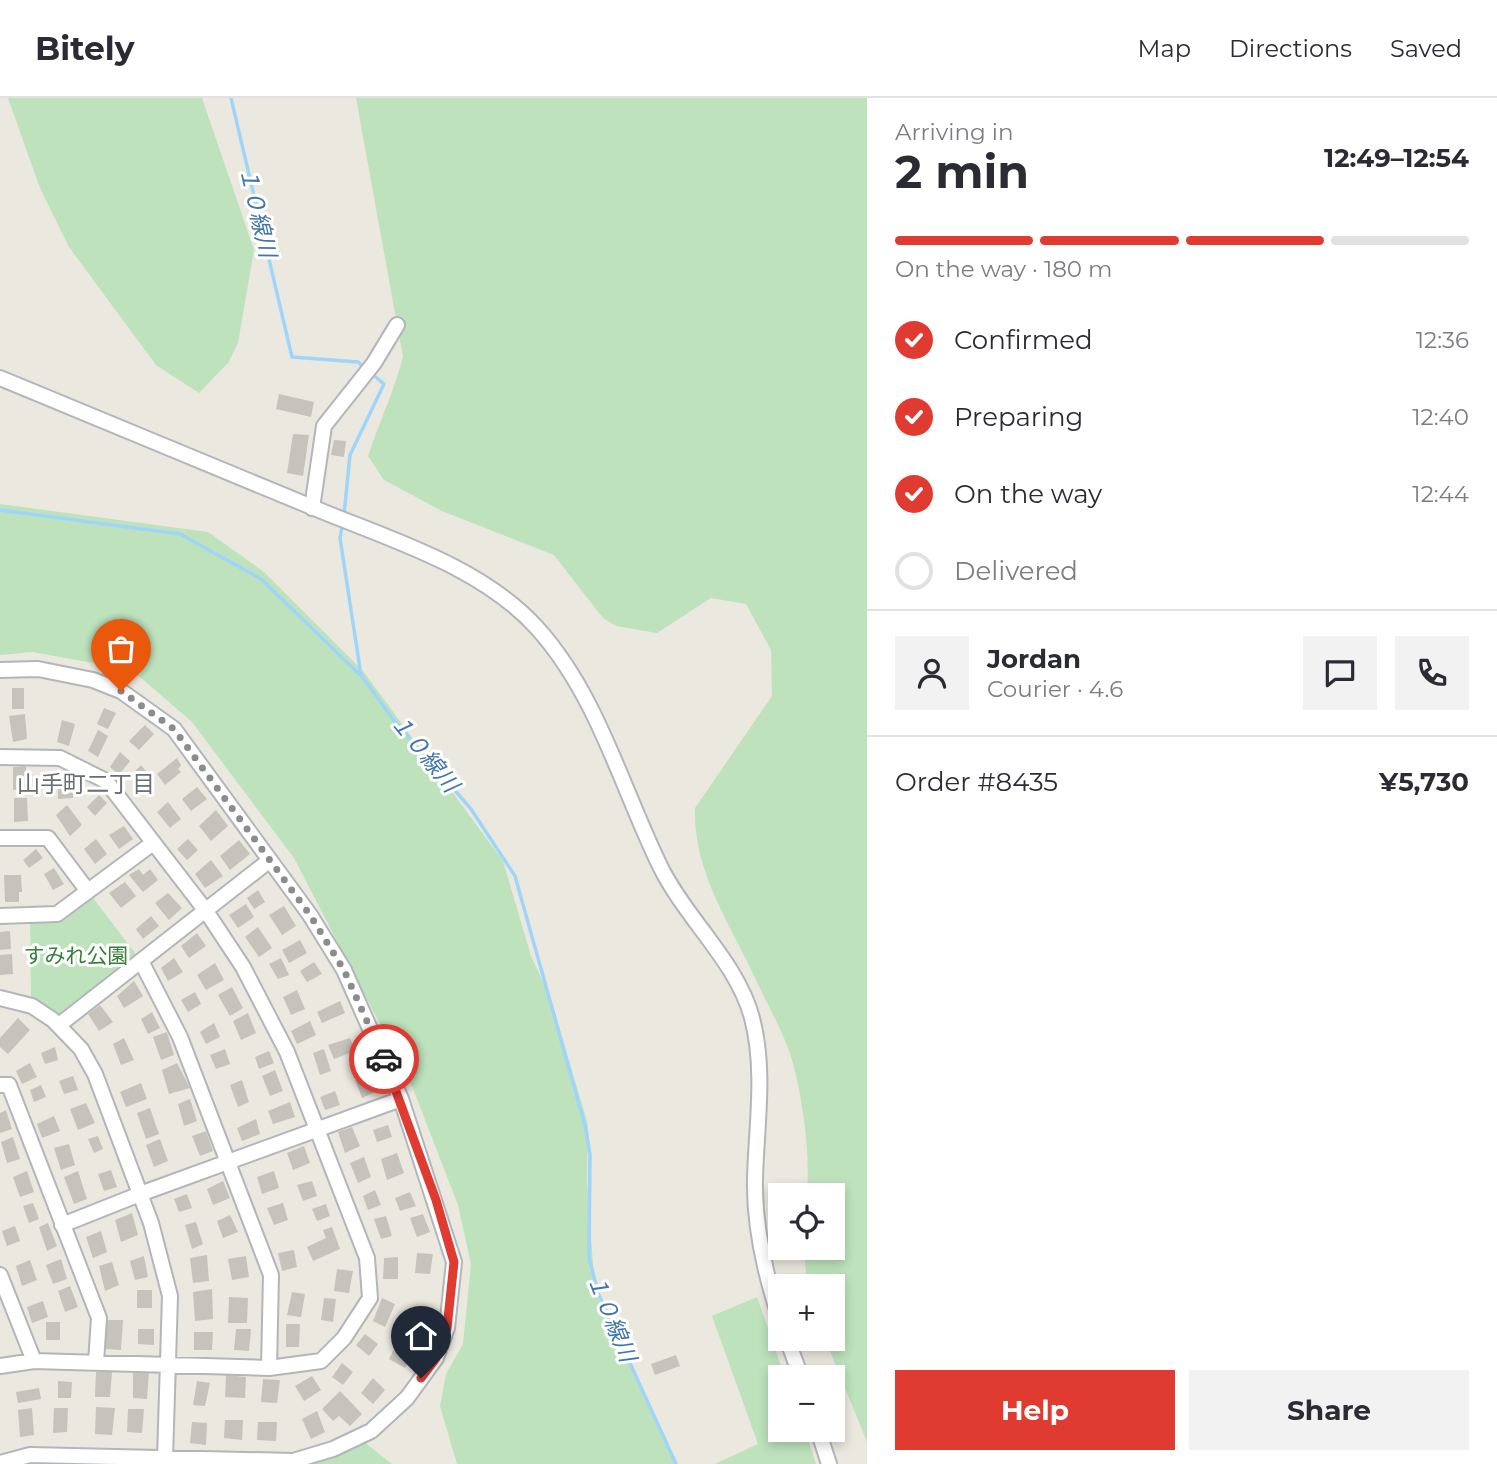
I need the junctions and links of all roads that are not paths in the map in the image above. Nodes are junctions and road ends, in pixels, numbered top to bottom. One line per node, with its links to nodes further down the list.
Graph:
1 (397, 326): 3 (street)
2 (0, 378): 3 (street)
3 (313, 508): 22 (street)
4 (0, 670): 8 (street)
5 (0, 757): 7 (street)
6 (0, 838): 9 (street)
7 (153, 842): 9 (street); 10 (street)
8 (270, 860): 10 (street); 16 (street)
9 (87, 891): 11 (street)
10 (206, 911): 12 (street); 17 (street)
11 (0, 916)
12 (141, 961): 14 (street); 18 (street)
13 (0, 998): 14 (street)
14 (59, 1025): 19 (street)
15 (0, 1085): 20 (street)
16 (401, 1099): 17 (street); 29 (street)
17 (318, 1130): 18 (street); 27 (street)
18 (228, 1163): 19 (street); 27 (street)
19 (140, 1194): 20 (street); 26 (street)
20 (62, 1226): 24 (street)
21 (0, 1275): 23 (street)
22 (768, 1276)
23 (34, 1362): 24 (street); 25 (street)
24 (96, 1362): 26 (street)
25 (0, 1366)
26 (168, 1366): 27 (street); 29 (street)
27 (269, 1368)
28 (822, 1442): 31 (street)
29 (164, 1458): 30 (street)
30 (0, 1463)
31 (828, 1464)

